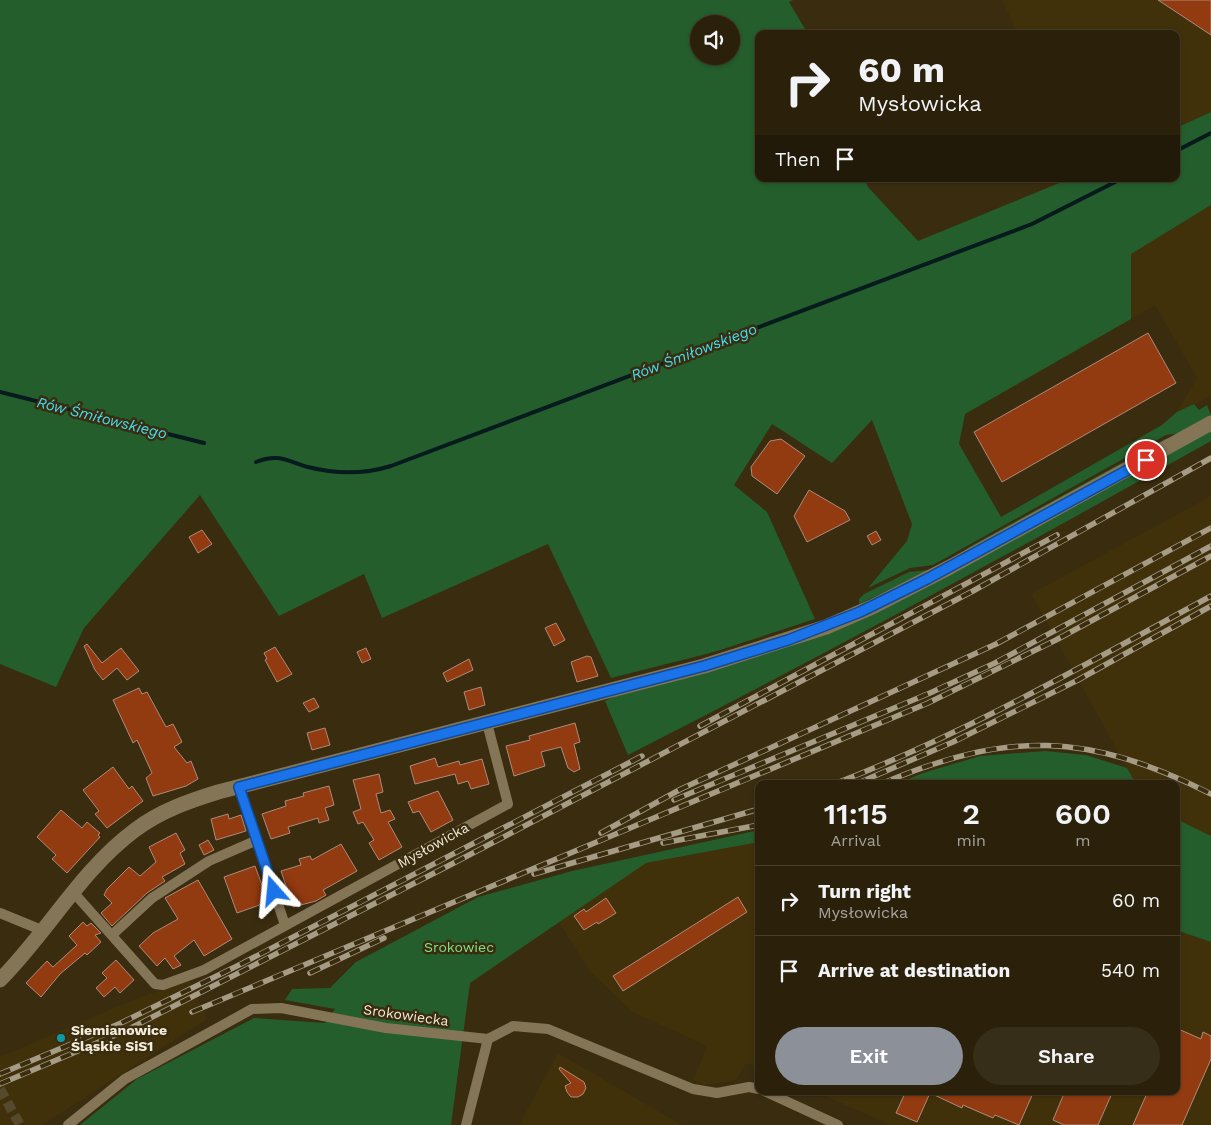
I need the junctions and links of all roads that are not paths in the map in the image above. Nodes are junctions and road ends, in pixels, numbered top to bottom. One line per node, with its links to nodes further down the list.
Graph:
1 (1211, 423): 2 (street)
2 (487, 723): 3 (street); 7 (street, Mysłowicka)
3 (239, 787): 4 (street); 5 (street)
4 (257, 840): 7 (street); 9 (street)
5 (74, 893): 8 (street); 9 (street, Mysłowicka)
6 (0, 913): 8 (street)
7 (285, 925): 9 (street, Mysłowicka)
8 (44, 930): 10 (street)
9 (112, 936)
10 (0, 980)
11 (488, 1039): 12 (street); 14 (street, Srokowiecka); 15 (street)
12 (755, 1088)
13 (773, 1095): 16 (street)
14 (68, 1125)
15 (466, 1125)
16 (838, 1125)

